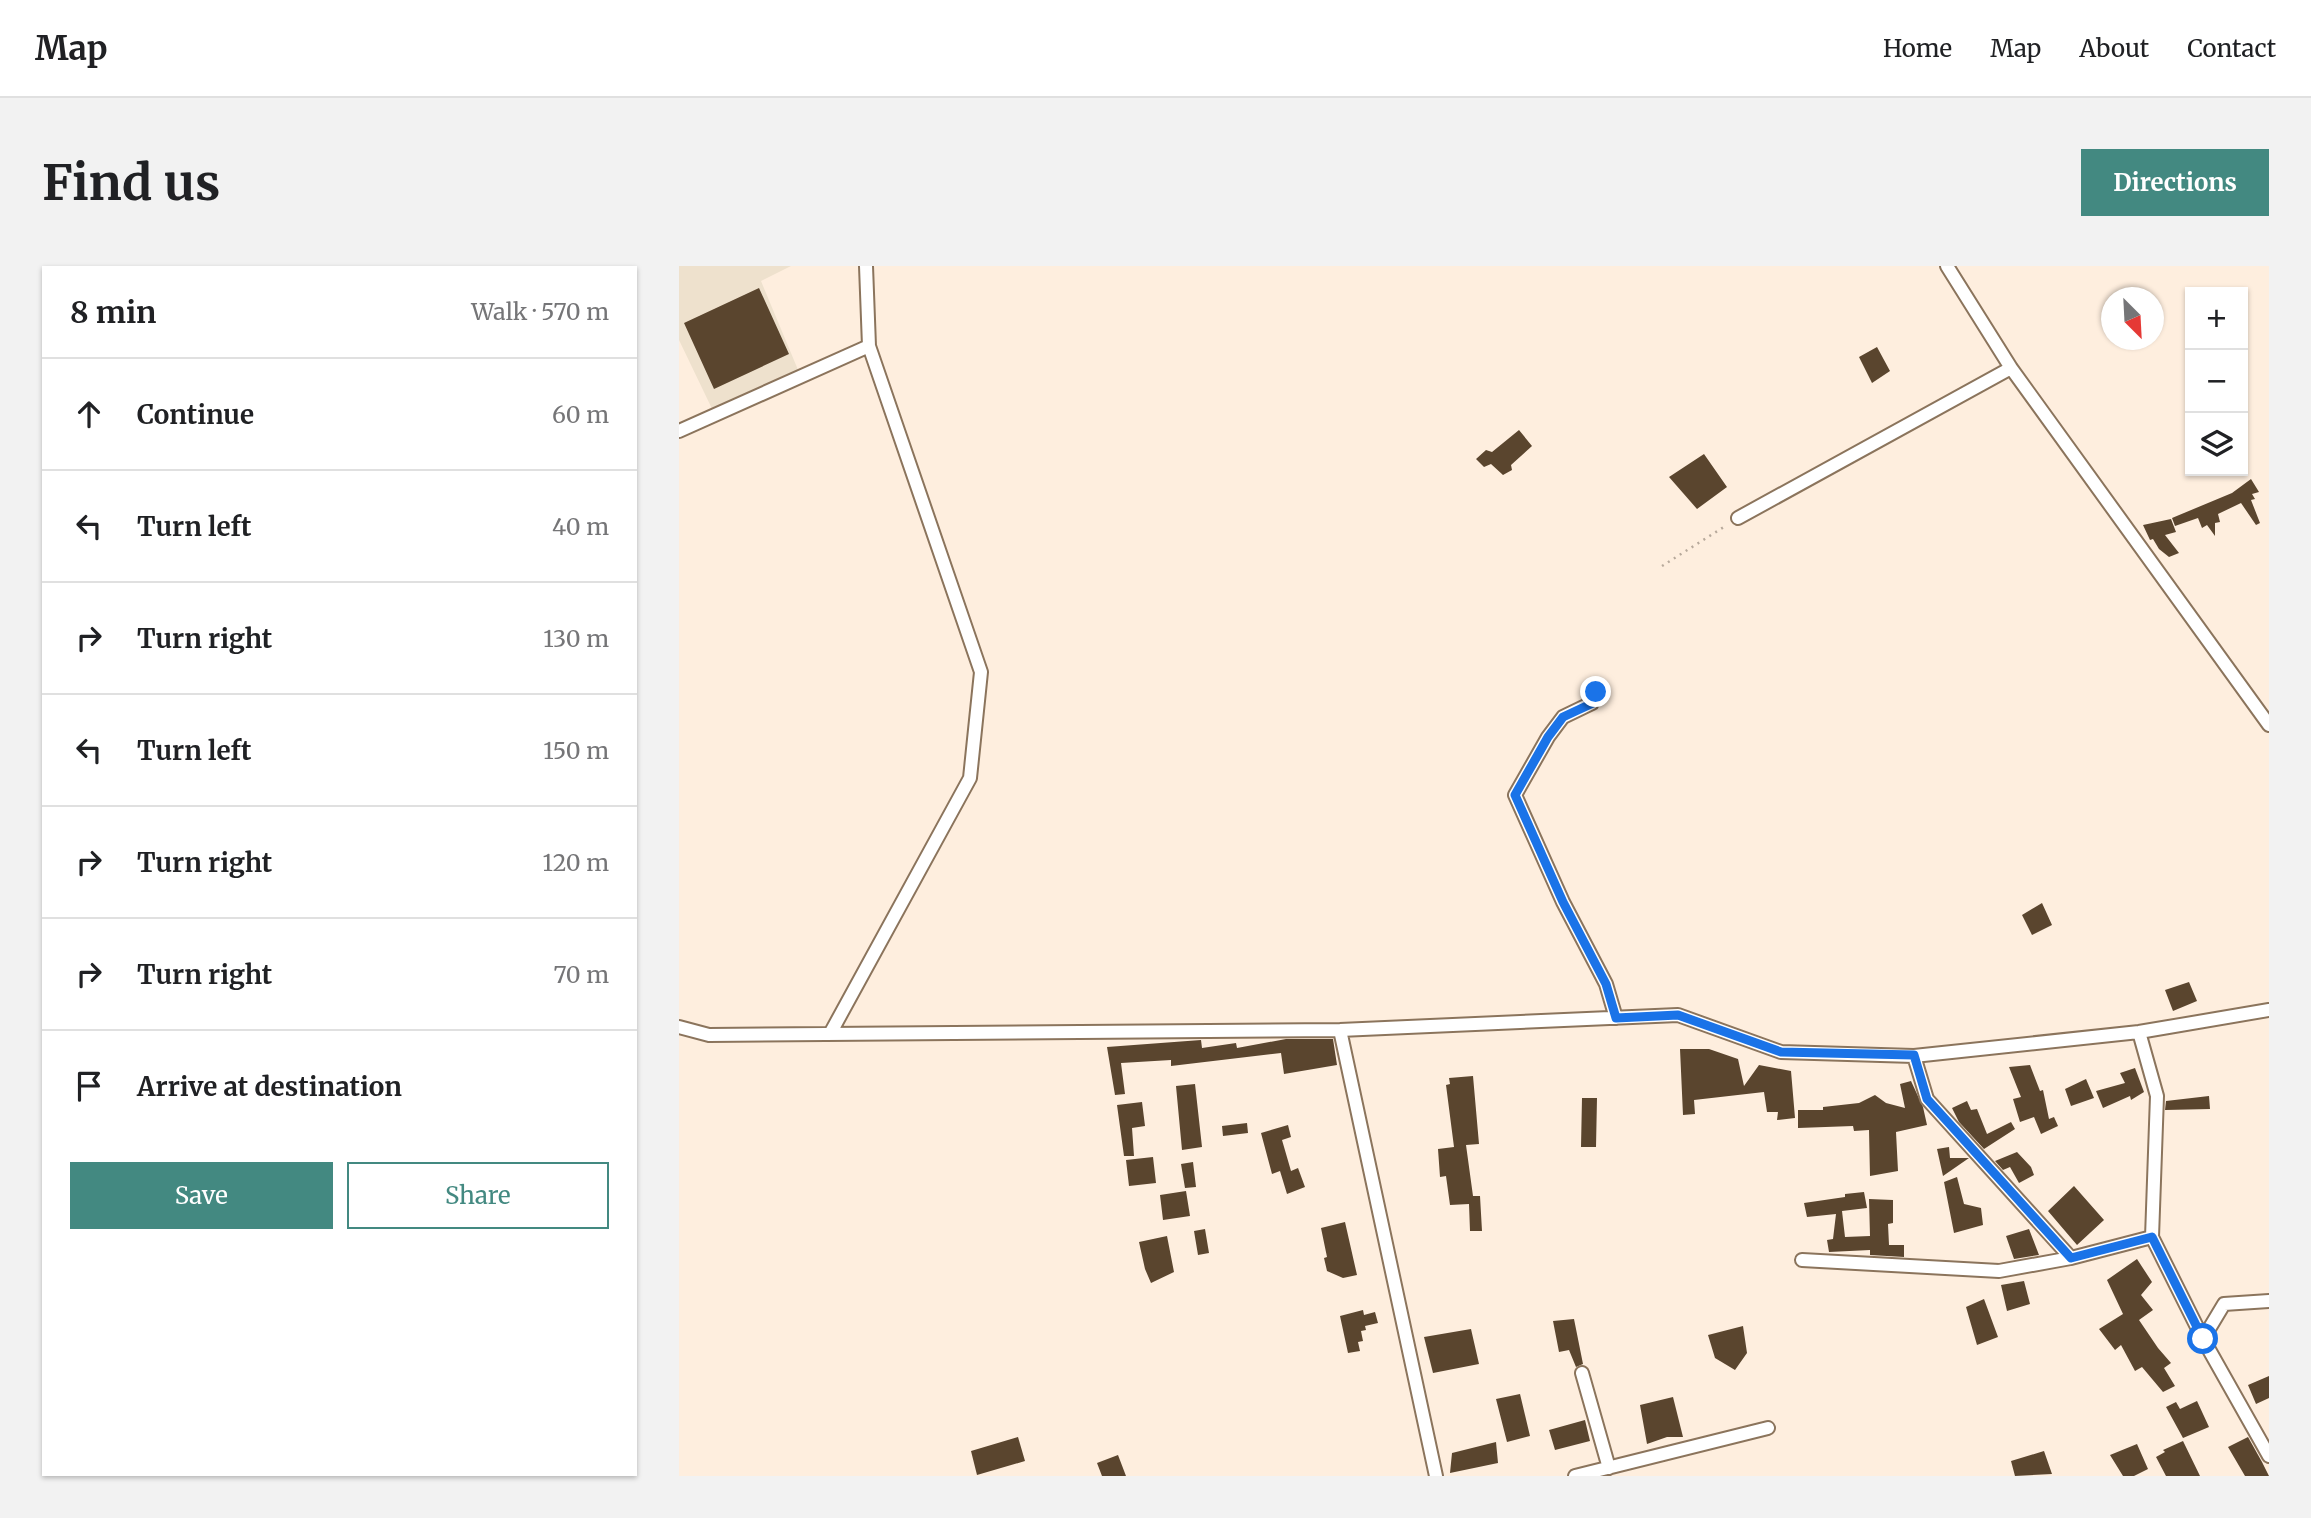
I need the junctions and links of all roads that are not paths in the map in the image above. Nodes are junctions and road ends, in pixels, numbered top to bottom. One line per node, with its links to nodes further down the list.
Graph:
1 (866, 266): 3 (street)
2 (1947, 266): 4 (street)
3 (869, 346): 5 (street); 14 (street)
4 (2011, 368): 6 (street); 8 (street)
5 (679, 431)
6 (1738, 517)
7 (1596, 692): 10 (street)
8 (2269, 725)
9 (2269, 1010): 13 (street)
10 (1616, 1018): 12 (street); 15 (street)
11 (679, 1027): 14 (street)
12 (1339, 1030): 14 (street); 25 (street)
13 (2139, 1032): 15 (street); 16 (street)
14 (830, 1034)
15 (1914, 1055): 17 (street)
16 (2152, 1237): 17 (street); 20 (street)
17 (2071, 1258): 18 (street)
18 (1802, 1260)
19 (2269, 1301): 20 (street)
20 (2203, 1339): 23 (street)
21 (1582, 1373): 24 (street)
22 (1768, 1428): 24 (street)
23 (2269, 1456)
24 (1609, 1468): 26 (street)
25 (1436, 1476)
26 (1575, 1476)

